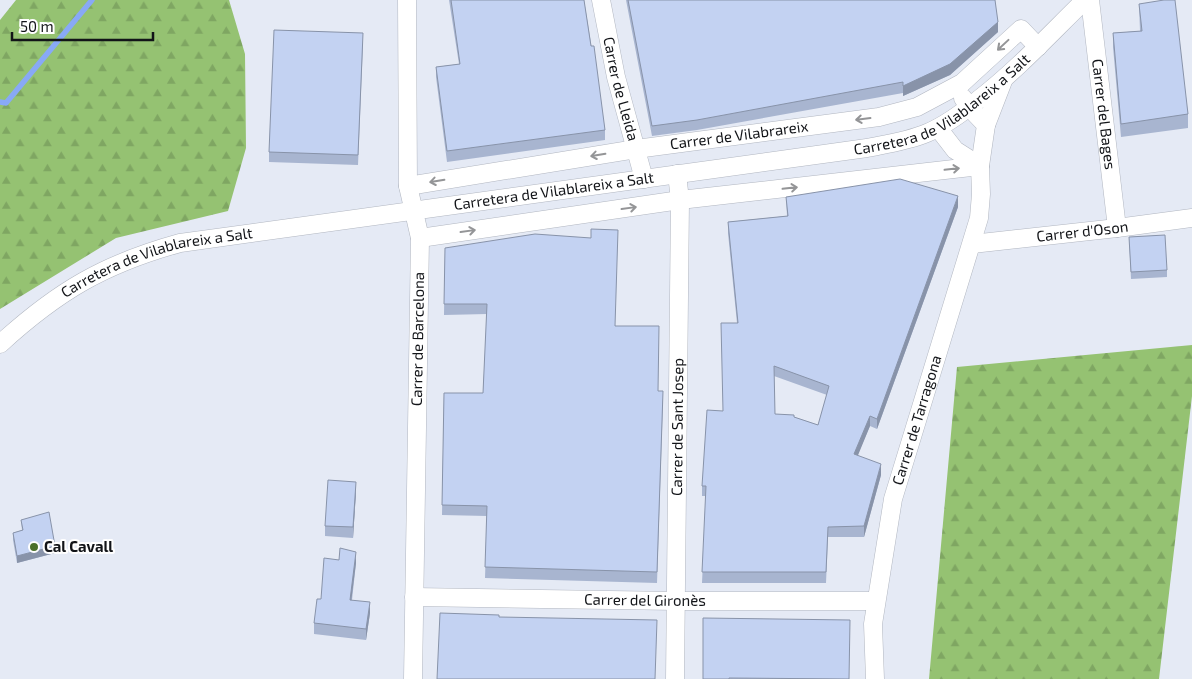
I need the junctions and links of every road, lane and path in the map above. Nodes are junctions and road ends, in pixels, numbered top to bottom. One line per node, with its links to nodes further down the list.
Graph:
1 (407, 0): 15 (street, Carrer de Barcelona)
2 (601, 0): 11 (street, Carrer de Lleida)
3 (1085, 0): 5 (street, Carretera de Vilablareix a Salt)
4 (1090, 0): 19 (street, Carrer del Bages)
5 (1038, 47): 6 (street, Carretera de Vilablareix a Salt); 7 (street, Carrer de Vilabrareix, one-way to 7)
6 (1003, 79): 8 (street, Carretera de Vilablareix a Salt); 9 (street, Carrer de Tarragona)
7 (956, 86): 8 (street); 11 (street, Carrer de Vilabrareix, one-way to 11)
8 (969, 107): 9 (street); 10 (street, Carretera de Vilablareix a Salt)
9 (986, 125): 12 (street, Carrer de Tarragona)
10 (938, 128): 12 (street); 13 (street, Carretera de Vilablareix a Salt)
11 (636, 149): 14 (street, Carrer de Lleida); 15 (street, Carrer de Vilabrareix, one-way to 15)
12 (980, 166): 16 (street, one-way to 12); 21 (street, Carrer de Tarragona)
13 (677, 174): 14 (street, Carretera de Vilablareix a Salt); 16 (street, Carrer de Sant Josep)
14 (644, 179): 17 (street, Carretera de Vilablareix a Salt)
15 (408, 186): 17 (street, Carrer de Barcelona)
16 (680, 200): 20 (street, one-way to 16); 24 (street, Carrer de Sant Josep)
17 (414, 210): 20 (street, Carrer de Barcelona); 22 (street, Carretera de Vilablareix a Salt)
18 (1192, 218): 19 (street, Carrer d'Oson)
19 (1117, 228): 21 (street, Carrer d'Oson)
20 (420, 238): 23 (street, Carrer de Barcelona)
21 (972, 244): 25 (street, Carrer de Tarragona)
22 (0, 344)
23 (414, 597): 24 (street, Carrer del Gironès); 26 (street, Carrer de Barcelona)
24 (677, 601): 25 (street, Carrer del Gironès); 27 (street, Carrer de Sant Josep)
25 (876, 601): 28 (street, Carrer de Tarragona)
26 (413, 679)
27 (675, 679)
28 (875, 679)

